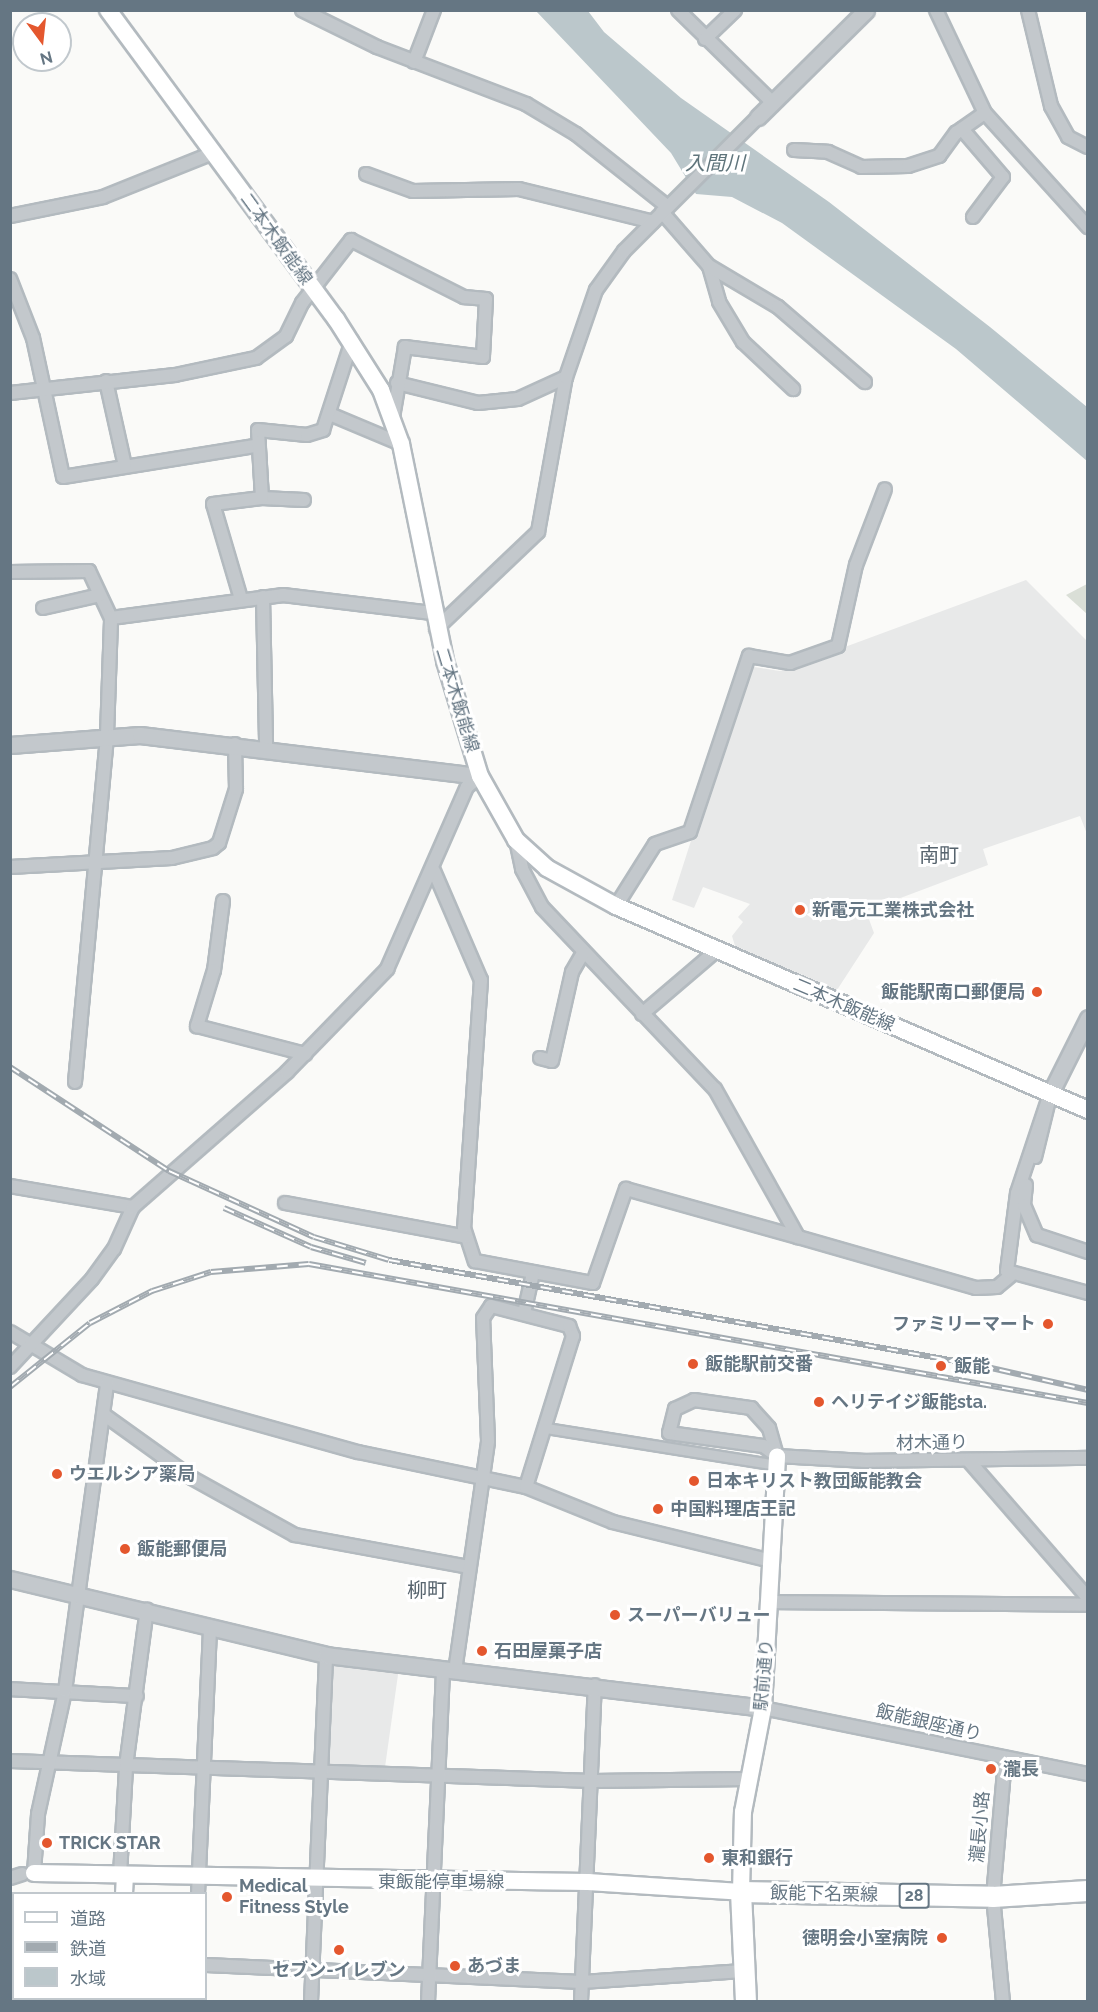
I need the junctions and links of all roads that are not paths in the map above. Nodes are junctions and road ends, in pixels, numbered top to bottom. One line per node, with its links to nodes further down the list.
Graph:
1 (108, 10): 17 (main road, 二本木飯能線)
2 (302, 10): 10 (street)
3 (434, 10): 10 (street)
4 (678, 10): 9 (street)
5 (735, 10): 9 (street)
6 (866, 10): 11 (street)
7 (936, 10): 12 (street)
8 (1028, 10): 15 (street)
9 (705, 39): 11 (street)
10 (414, 62): 19 (street)
11 (773, 103): 13 (street)
12 (985, 113): 14 (street); 23 (street)
13 (758, 117): 19 (street)
14 (962, 129): 16 (street); 21 (street)
15 (1088, 147)
16 (794, 150)
17 (213, 153): 20 (street); 26 (main road, 二本木飯能線)
18 (366, 174): 22 (street)
19 (667, 207): 22 (street); 24 (street)
20 (10, 216)
21 (973, 217)
22 (653, 222): 28 (street)
23 (1088, 227)
24 (709, 266): 30 (street); 33 (street)
25 (10, 279): 32 (street)
26 (314, 291): 27 (main road, 二本木飯能線); 29 (street); 31 (street)
27 (352, 341): 35 (street); 36 (main road, 二本木飯能線)
28 (566, 377): 31 (street); 49 (street)
29 (106, 381): 32 (street); 39 (street)
30 (865, 382)
31 (398, 383): 36 (street)
32 (42, 388): 34 (street); 39 (street)
33 (794, 389)
34 (10, 393)
35 (332, 415): 37 (street); 38 (street)
36 (393, 417): 37 (main road, 二本木飯能線)
37 (401, 444): 49 (main road, 二本木飯能線)
38 (255, 446): 39 (street); 41 (street)
39 (125, 466)
40 (885, 489): 60 (street)
41 (262, 498): 42 (street); 46 (street)
42 (304, 500)
43 (10, 572): 44 (street)
44 (100, 595): 47 (street); 48 (street)
45 (263, 597): 46 (street); 49 (street); 53 (street)
46 (241, 599): 48 (street)
47 (43, 608)
48 (111, 618): 50 (street)
49 (434, 621): 54 (main road, 二本木飯能線)
50 (107, 735): 51 (street); 52 (street); 56 (street)
51 (235, 744): 53 (street); 56 (street)
52 (10, 745)
53 (266, 746): 54 (street)
54 (480, 776): 55 (main road, 二本木飯能線); 58 (street)
55 (516, 840): 60 (main road, 二本木飯能線); 62 (street)
56 (94, 864): 57 (street); 67 (street)
57 (10, 867)
58 (434, 871): 65 (street); 73 (street)
59 (223, 902): 65 (street)
60 (616, 906): 61 (main road, 二本木飯能線)
61 (717, 950): 63 (street); 68 (main road, 二本木飯能線)
62 (583, 953): 63 (street); 66 (street)
63 (642, 1014): 74 (street)
64 (1088, 1018): 68 (street)
65 (305, 1054): 72 (street)
66 (540, 1058)
67 (75, 1082)
68 (1050, 1094): 69 (main road, 二本木飯能線); 75 (street); 77 (street)
69 (1088, 1110)
70 (10, 1186): 72 (street)
71 (285, 1203): 73 (street)
72 (133, 1207): 81 (street)
73 (466, 1237): 76 (street)
74 (798, 1237): 76 (street); 77 (street)
75 (1088, 1252)
76 (533, 1273): 79 (street)
77 (1010, 1276): 78 (street)
78 (1088, 1293)
79 (524, 1313): 85 (street); 89 (street)
80 (10, 1332): 81 (street)
81 (30, 1344): 82 (street); 83 (street)
82 (10, 1368)
83 (107, 1383): 84 (street); 89 (street)
84 (103, 1414): 92 (street); 94 (street)
85 (546, 1428): 87 (street); 90 (street)
86 (1088, 1458): 88 (street, 材木通り)
87 (777, 1461): 87 (street); 88 (street, 材木通り); 91 (main road, 駅前通り)
88 (969, 1461): 95 (street)
89 (483, 1475): 90 (street); 92 (street)
90 (526, 1486): 91 (street)
91 (772, 1561): 96 (main road, 駅前通り)
92 (469, 1567): 101 (street)
93 (10, 1580): 94 (street)
94 (78, 1594): 98 (street); 104 (street)
95 (1088, 1598)
96 (770, 1602): 97 (street); 106 (main road, 駅前通り)
97 (1088, 1605)
98 (147, 1609): 99 (street); 105 (street)
99 (210, 1627): 100 (street); 111 (street)
100 (326, 1655): 101 (street); 112 (street)
101 (449, 1670): 102 (street); 113 (street)
102 (595, 1685): 106 (street); 116 (street)
103 (10, 1689): 104 (street)
104 (65, 1691): 105 (street); 109 (street)
105 (137, 1696): 110 (street)
106 (762, 1708): 107 (street, 飯能銀座通り); 115 (main road, 駅前通り)
107 (1005, 1759): 114 (street, 飯能銀座通り); 126 (street, 瀧長小路)
108 (10, 1761): 109 (street)
109 (46, 1762): 110 (street); 117 (street)
110 (126, 1766): 111 (street); 118 (street)
111 (206, 1768): 112 (street); 122 (street)
112 (322, 1772): 113 (street); 119 (street)
113 (438, 1773): 116 (street); 121 (street)
114 (1088, 1774)
115 (748, 1779): 116 (street); 125 (main road, 駅前通り)
116 (593, 1780): 120 (street)
117 (19, 1874): 118 (main road, 東飯能停車場線)
118 (122, 1875): 122 (main road, 東飯能停車場線); 124 (main road)
119 (316, 1881): 121 (main road, 東飯能停車場線); 122 (main road, 東飯能停車場線); 128 (street)
120 (588, 1882): 121 (main road, 東飯能停車場線); 125 (main road, 東飯能停車場線); 131 (street)
121 (433, 1883): 130 (street)
122 (199, 1885)
123 (1088, 1891): 126 (main road, 飯能下名栗線 / 28)
124 (124, 1892)
125 (741, 1892): 126 (main road, 飯能下名栗線 / 28); 129 (main road)
126 (993, 1897): 136 (street, 瀧長小路)
127 (207, 1965): 128 (street)
128 (312, 1969): 130 (street); 132 (street)
129 (744, 1971): 131 (street); 135 (main road)
130 (429, 1975): 131 (street); 133 (street)
131 (582, 1983): 134 (street)
132 (311, 2001)
133 (428, 2001)
134 (581, 2001)
135 (746, 2001)
136 (1003, 2001)

